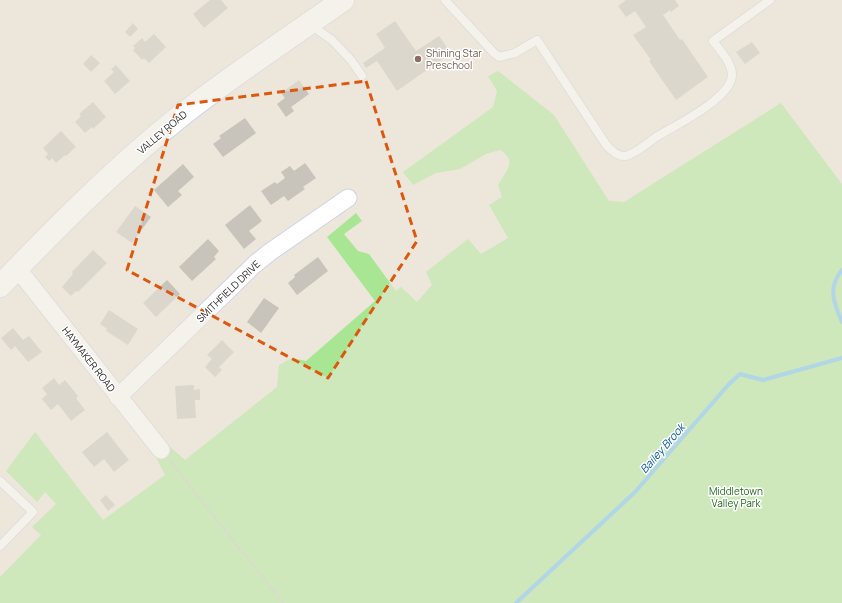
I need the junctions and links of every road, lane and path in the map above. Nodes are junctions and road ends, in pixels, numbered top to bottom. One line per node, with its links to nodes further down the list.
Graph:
1 (343, 0): 4 (main road, VALLEY ROAD)
2 (445, 0): 3 (lane)
3 (770, 0)
4 (309, 24): 5 (lane); 7 (main road, VALLEY ROAD)
5 (362, 76)
6 (348, 198): 9 (street, SMITHFIELD DRIVE)
7 (17, 268): 8 (main road, VALLEY ROAD); 9 (street, HAYMAKER ROAD)
8 (1, 284)
9 (118, 397): 10 (street, HAYMAKER ROAD)
10 (161, 450): 13 (path)
11 (0, 481): 12 (lane)
12 (0, 546)
13 (283, 603)

